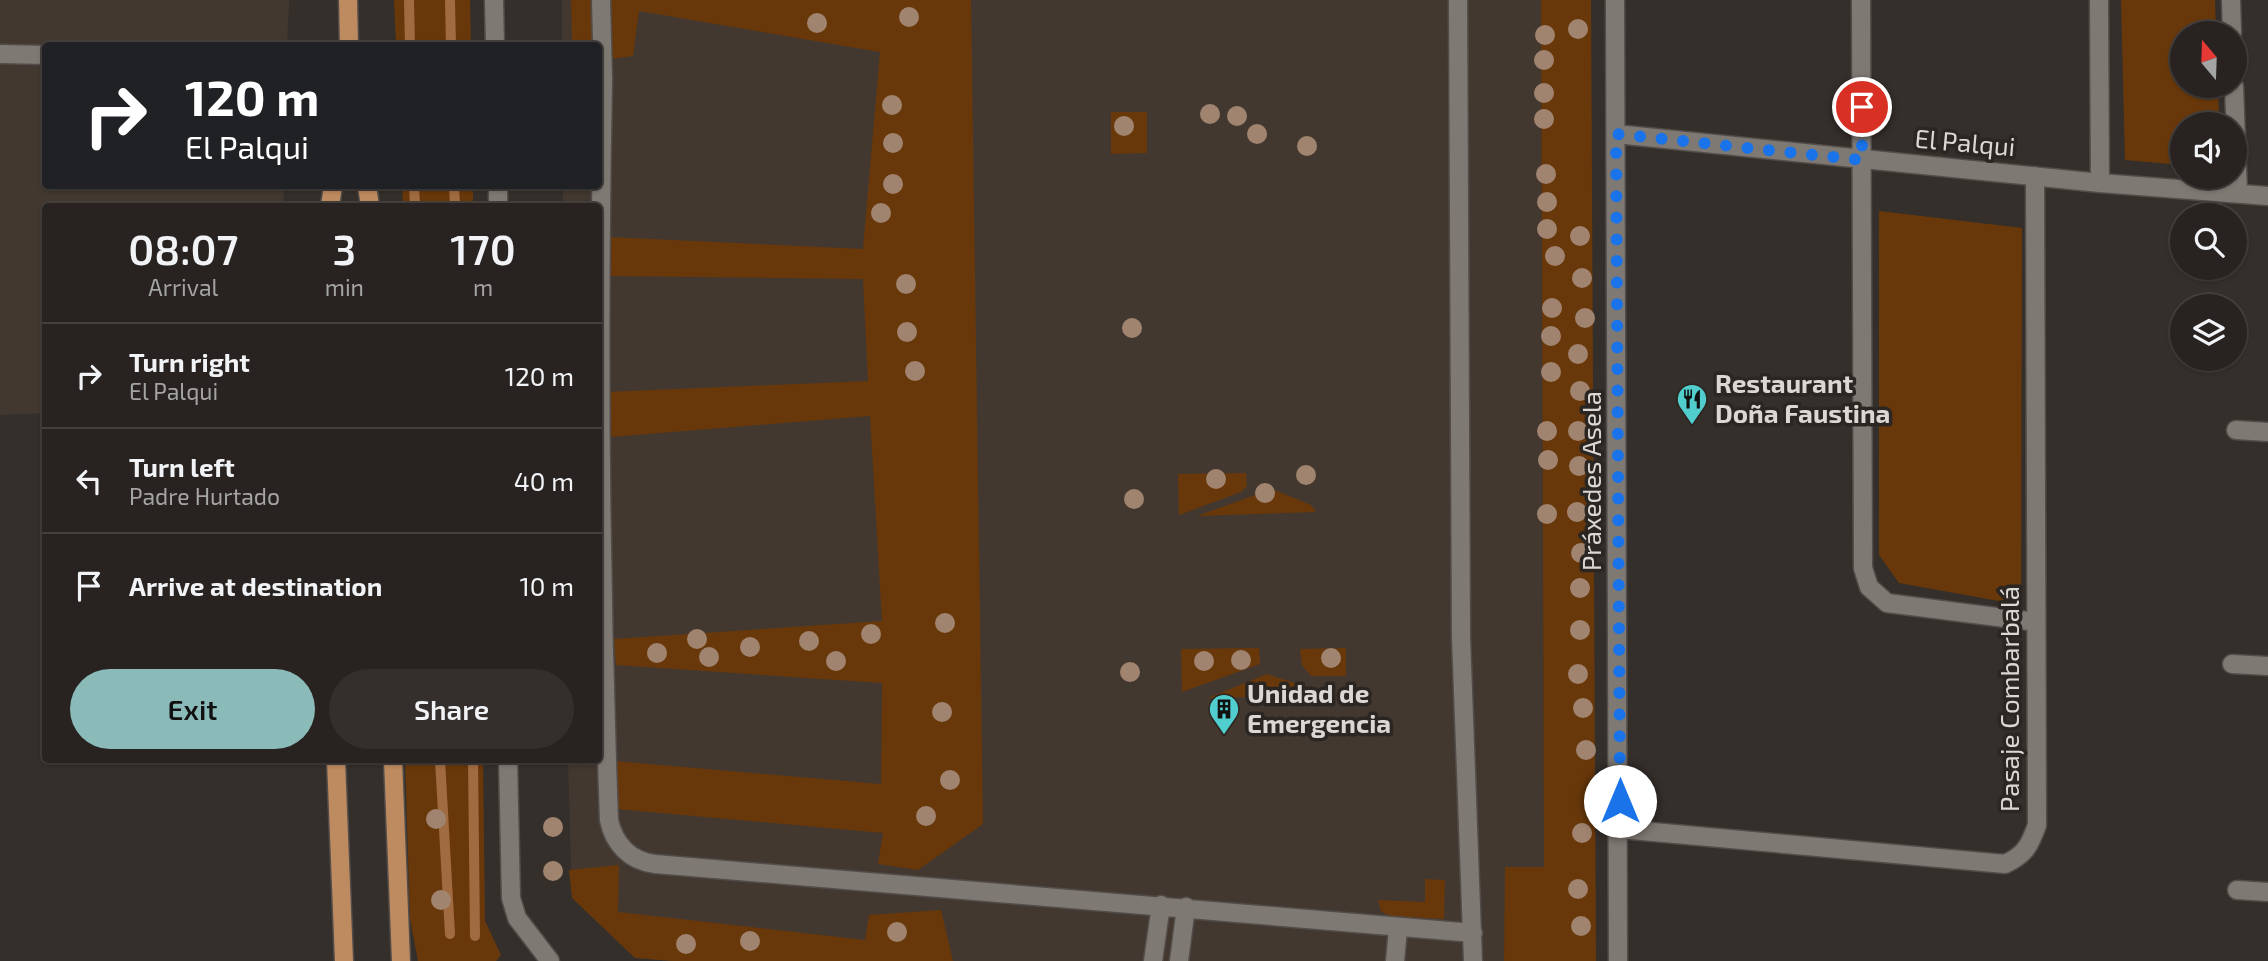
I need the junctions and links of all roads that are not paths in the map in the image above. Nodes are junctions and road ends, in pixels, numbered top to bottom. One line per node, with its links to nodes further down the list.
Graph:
1 (348, 0): 10 (main road)
2 (494, 0): 11 (street)
3 (601, 0): 12 (street)
4 (1458, 0): 37 (street)
5 (1615, 0): 16 (street, Práxedes Asela)
6 (1861, 0): 17 (street)
7 (2099, 0): 19 (street)
8 (2231, 0): 9 (street)
9 (2232, 21)
10 (349, 42)
11 (495, 42)
12 (601, 42)
13 (0, 54): 14 (street)
14 (42, 55)
15 (2234, 98): 20 (street)
16 (1616, 134): 17 (street, El Palqui); 31 (street, Práxedes Asela)
17 (1862, 160): 18 (street, El Palqui); 25 (street)
18 (2035, 176): 19 (street, El Palqui); 25 (street, Pasaje Combarbalá)
19 (2100, 183): 20 (street, El Palqui)
20 (2238, 193): 21 (street, El Palqui)
21 (2268, 196)
22 (2236, 430): 23 (street)
23 (2268, 432)
24 (602, 520): 34 (street)
25 (2036, 622): 31 (street, Pasaje Combarbalá)
26 (2232, 664): 27 (street)
27 (2268, 666)
28 (336, 763): 38 (main road)
29 (393, 763): 39 (main road)
30 (508, 763): 40 (street)
31 (1620, 829): 45 (street, Práxedes Asela)
32 (2236, 890): 33 (street)
33 (2268, 892)
34 (1161, 905): 35 (street); 41 (street)
35 (1186, 907): 36 (street); 42 (street)
36 (1398, 929): 37 (street); 43 (street)
37 (1474, 933): 44 (street)
38 (344, 961)
39 (401, 961)
40 (550, 961)
41 (1153, 961)
42 (1179, 961)
43 (1395, 961)
44 (1473, 961)
45 (1619, 961)

